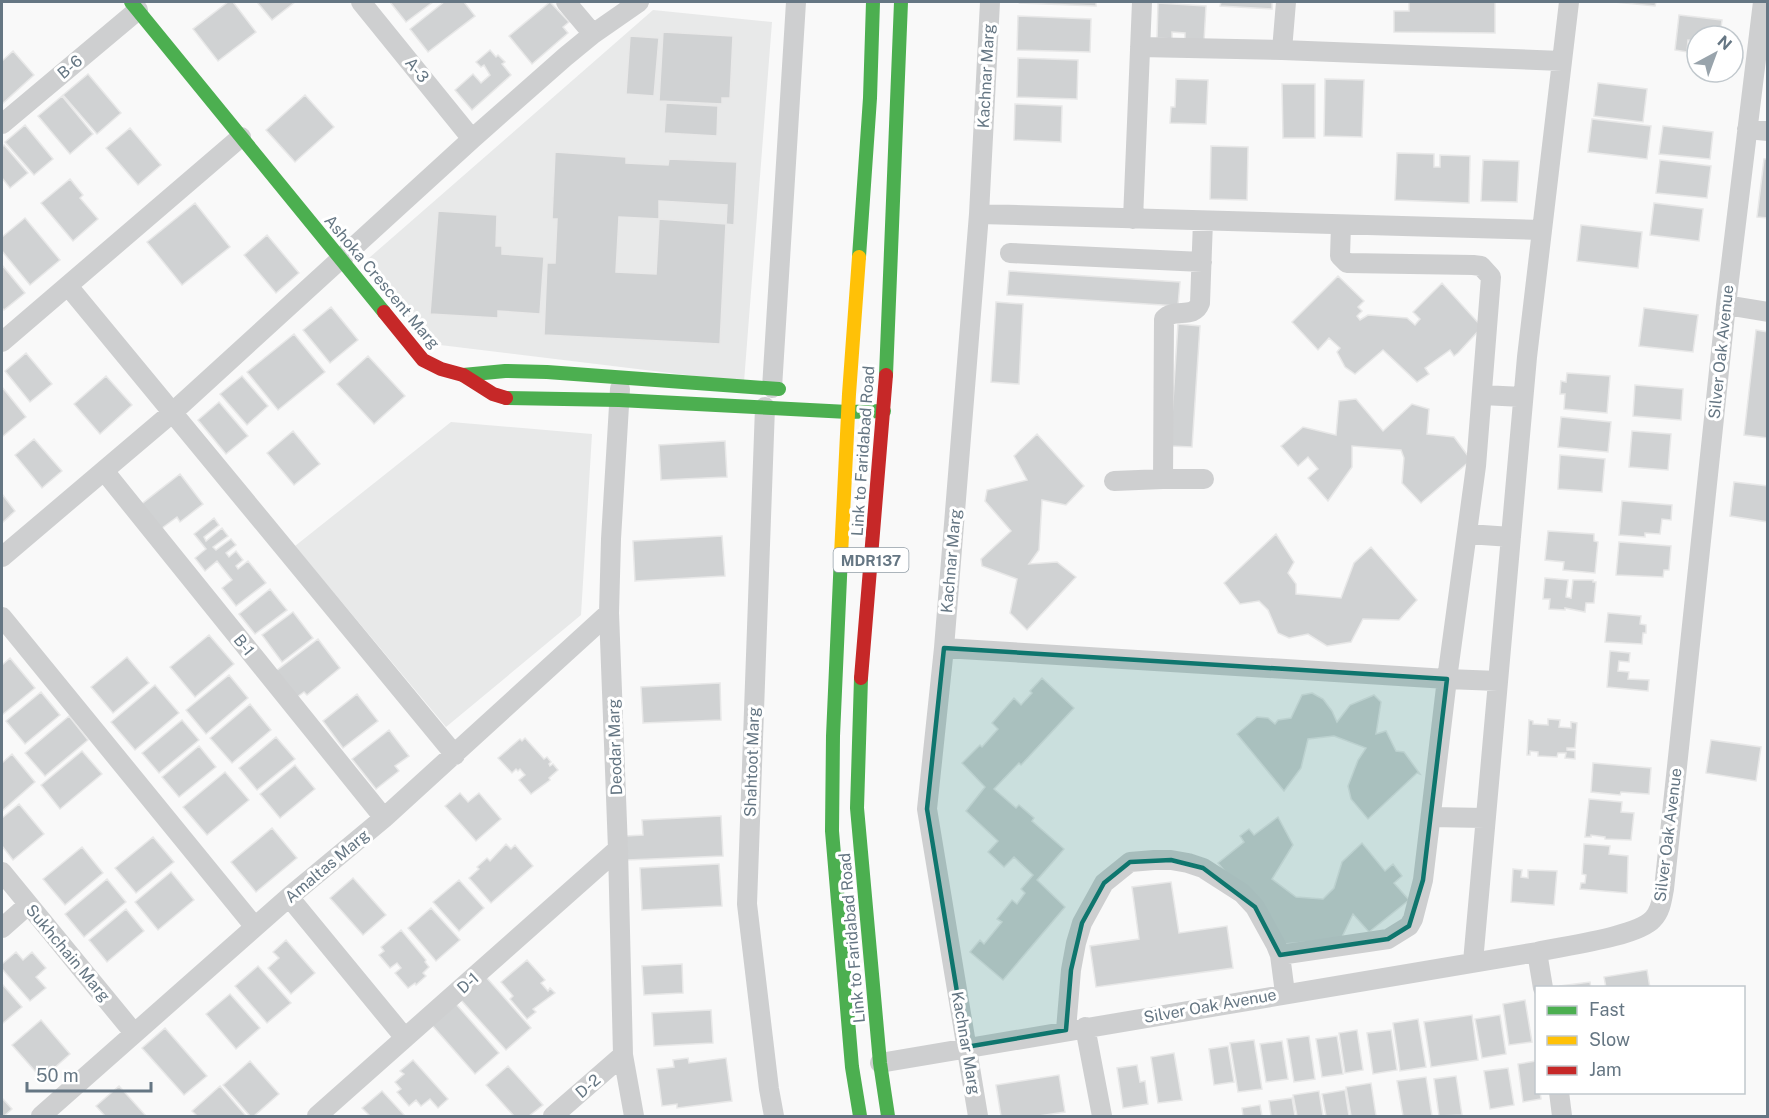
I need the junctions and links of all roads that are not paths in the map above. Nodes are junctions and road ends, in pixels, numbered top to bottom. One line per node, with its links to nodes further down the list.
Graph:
1 (361, 2): 21 (street, A-3)
2 (566, 2): 13 (street)
3 (639, 2): 13 (street)
4 (789, 2): 36 (street)
5 (873, 2): 37 (main road, Link to Faridabad Road / MDR137)
6 (901, 2): 38 (main road, Link to Faridabad Road / MDR137)
7 (990, 2): 22 (street, Kachnar Marg)
8 (1142, 2): 14 (street)
9 (1286, 2): 15 (street)
10 (1569, 2): 16 (street)
11 (1763, 2): 18 (street, Silver Oak Avenue)
12 (135, 6): 17 (street, B-6); 20 (main road, Ashoka Crescent Marg)
13 (592, 34): 21 (street)
14 (1140, 47): 15 (street); 23 (street)
15 (1282, 50): 16 (street)
16 (1562, 61): 26 (street)
17 (2, 124)
18 (1747, 129): 19 (street); 31 (street, Silver Oak Avenue)
19 (1767, 131)
20 (241, 137): 28 (main road, Ashoka Crescent Marg); 30 (street)
21 (472, 139): 28 (street)
22 (979, 214): 23 (street); 55 (street, Kachnar Marg)
23 (1132, 219): 24 (street)
24 (1203, 220): 25 (street); 29 (street)
25 (1341, 225): 26 (street); 39 (street)
26 (1541, 230): 40 (street)
27 (1010, 253): 29 (street)
28 (340, 260): 34 (main road, Ashoka Crescent Marg); 44 (street)
29 (1202, 262): 47 (street)
30 (68, 286): 33 (street); 44 (street)
31 (1726, 305): 32 (street); 68 (street, Silver Oak Avenue)
32 (1767, 312)
33 (2, 342)
34 (464, 375): 35 (main road); 41 (main road, Ashoka Crescent Marg)
35 (621, 378): 36 (main road); 41 (street, Deodar Marg)
36 (781, 389)
37 (844, 394): 38 (main road); 45 (main road, Link to Faridabad Road / MDR137)
38 (885, 395): 43 (main road, Link to Faridabad Road / MDR137)
39 (1482, 395): 40 (street); 50 (street)
40 (1523, 397): 51 (street)
41 (619, 400): 42 (main road, Ashoka Crescent Marg); 53 (street, Deodar Marg)
42 (765, 407): 45 (main road, Ashoka Crescent Marg); 84 (street, Shahtoot Marg)
43 (884, 411): 45 (main road, Ashoka Crescent Marg); 78 (main road, Link to Faridabad Road / MDR137)
44 (173, 412): 46 (street); 58 (street)
45 (848, 412): 85 (main road, Link to Faridabad Road / MDR137)
46 (105, 471): 52 (street); 60 (street, B-1)
47 (1163, 479): 48 (street); 49 (street)
48 (1204, 479)
49 (1114, 481)
50 (1468, 534): 51 (street); 56 (street)
51 (1511, 537): 57 (street)
52 (2, 558)
53 (609, 614): 58 (street, Amaltas Marg); 62 (street, Deodar Marg)
54 (2, 617): 66 (street)
55 (944, 648): 56 (street); 76 (street, Kachnar Marg)
56 (1447, 679): 57 (street); 59 (street)
57 (1498, 681): 61 (street)
58 (455, 755): 60 (street, Amaltas Marg)
59 (1431, 817): 61 (street); 69 (street)
60 (384, 818): 64 (street, Amaltas Marg)
61 (1485, 818): 70 (street)
62 (618, 849): 75 (street, D-1); 77 (street, Deodar Marg)
63 (2, 872): 65 (street, Sukhchain Marg)
64 (289, 897): 66 (street, Amaltas Marg); 75 (street)
65 (28, 905): 67 (street); 74 (street, Sukhchain Marg)
66 (255, 927): 74 (street, Amaltas Marg)
67 (2, 928)
68 (1537, 952): 70 (street, Silver Oak Avenue); 71 (street)
69 (1280, 955): 72 (street); 73 (street)
70 (1473, 962): 72 (street, Silver Oak Avenue)
71 (1543, 986)
72 (1285, 993): 73 (street, Silver Oak Avenue)
73 (1076, 1029): 76 (street, Silver Oak Avenue); 88 (street)
74 (135, 1033): 80 (street, Amaltas Marg)
75 (405, 1038): 81 (street, D-1)
76 (966, 1047): 78 (street, Silver Oak Avenue); 87 (street, Kachnar Marg)
77 (623, 1055): 82 (street, D-2); 83 (street, Deodar Marg)
78 (880, 1063): 86 (main road, Link to Faridabad Road / MDR137)
79 (1559, 1094): 89 (street)
80 (41, 1116)
81 (317, 1116)
82 (553, 1116)
83 (634, 1116)
84 (774, 1116)
85 (860, 1116)
86 (888, 1116)
87 (978, 1116)
88 (1102, 1116)
89 (1562, 1116)

